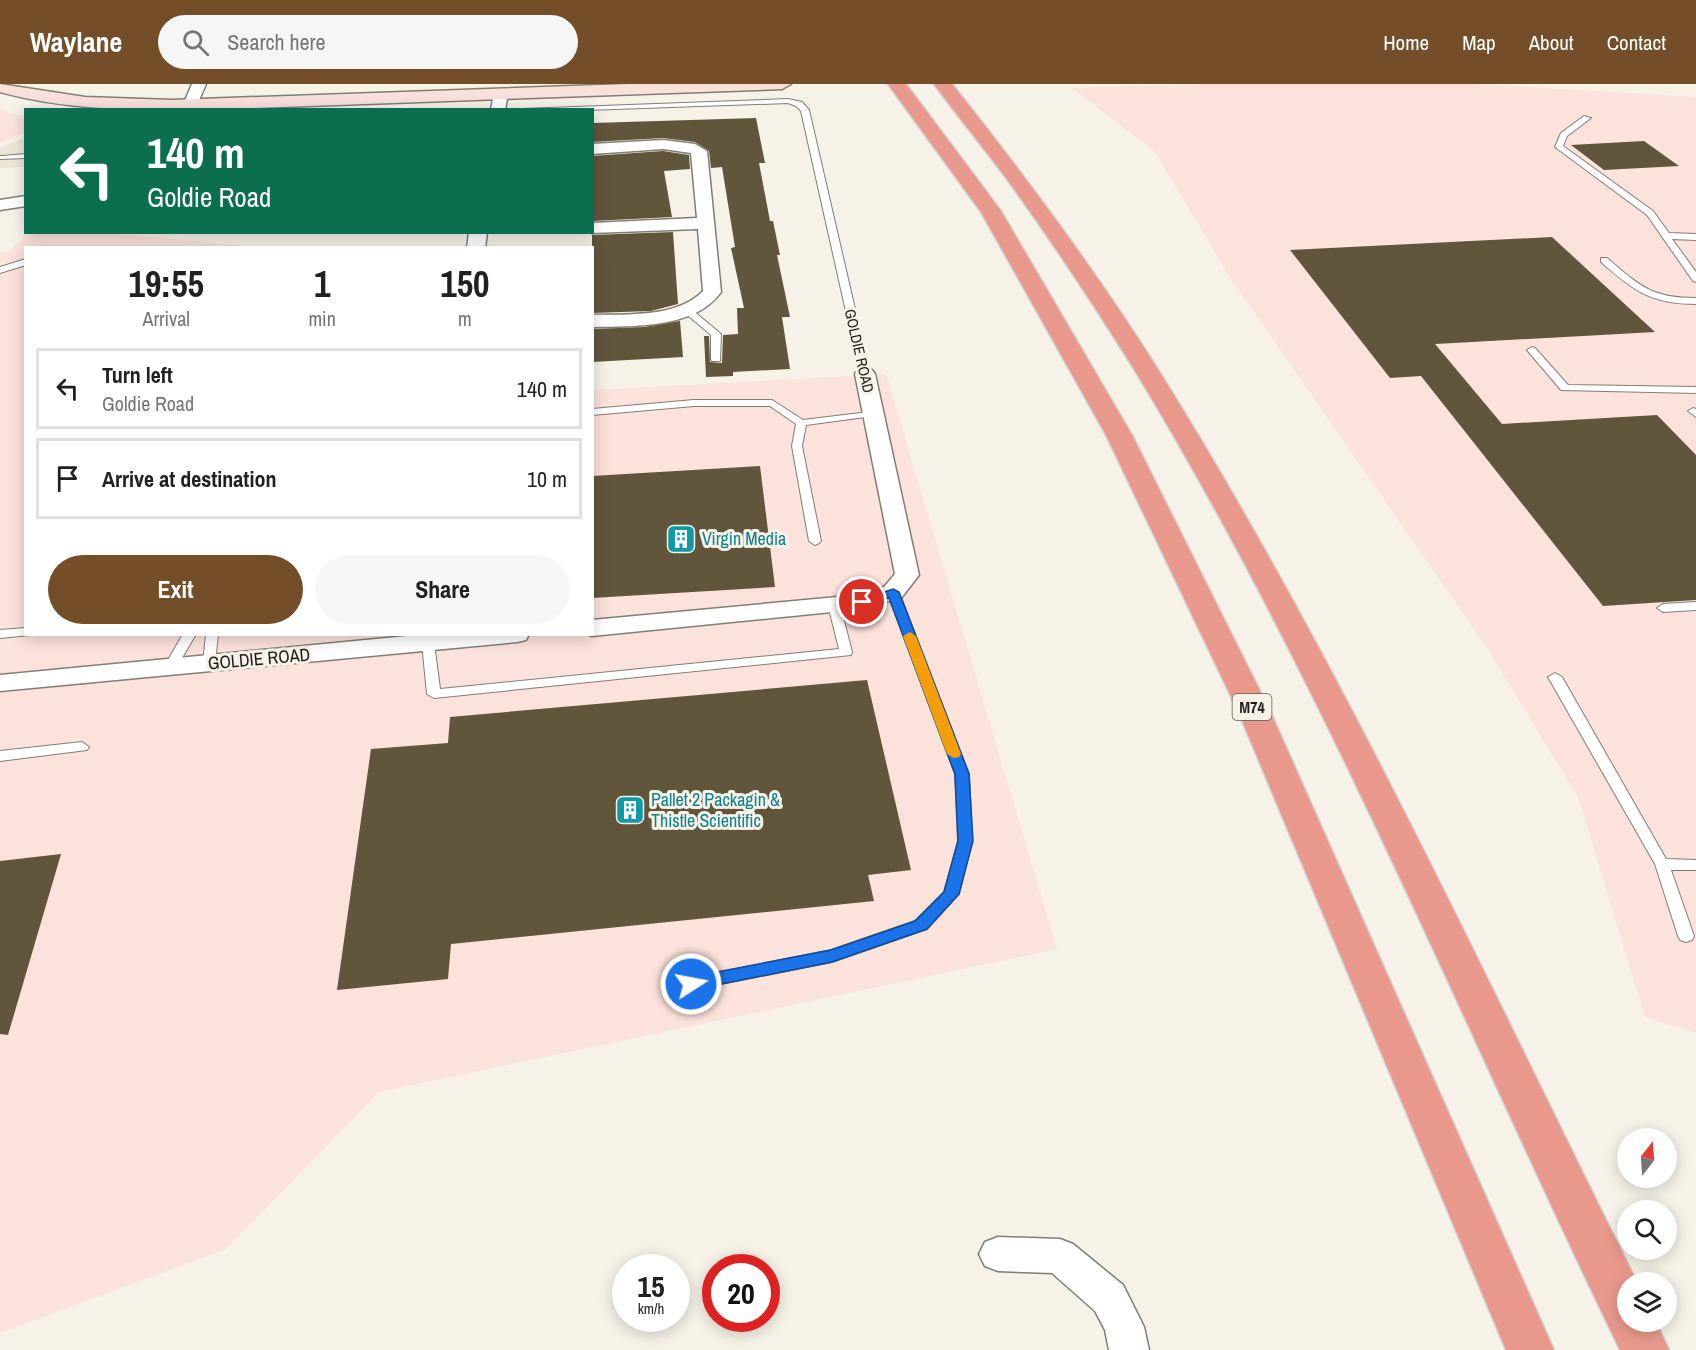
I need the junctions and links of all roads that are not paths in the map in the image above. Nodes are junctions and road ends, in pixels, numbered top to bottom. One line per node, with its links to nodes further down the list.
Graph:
1 (199, 84): 7 (street)
2 (782, 84): 6 (main road)
3 (0, 87): 9 (main road)
4 (948, 90): 58 (highway)
5 (902, 91): 61 (highway, M74)
6 (500, 104): 8 (main road); 29 (lane, GOLDIE ROAD)
7 (190, 105): 8 (main road); 9 (main road)
8 (327, 105)
9 (104, 107)
10 (1587, 118): 18 (lane)
11 (594, 149): 16 (street)
12 (24, 156): 13 (lane)
13 (3, 158)
14 (24, 201): 15 (street)
15 (0, 205)
16 (707, 223): 17 (street); 25 (street)
17 (594, 228)
18 (1666, 236): 19 (lane); 23 (lane)
19 (1696, 237)
20 (1604, 260): 24 (lane)
21 (24, 263): 22 (lane)
22 (0, 270)
23 (1696, 279)
24 (1696, 301)
25 (688, 311): 26 (street); 28 (lane)
26 (594, 321)
27 (1532, 350): 30 (lane)
28 (716, 359)
29 (865, 374): 32 (street, GOLDIE ROAD)
30 (1696, 390)
31 (594, 412): 33 (lane)
32 (873, 413): 33 (lane); 35 (street, GOLDIE ROAD)
33 (801, 423): 34 (lane)
34 (815, 541)
35 (893, 592): 36 (street); 56 (lane)
36 (834, 605): 39 (street); 46 (lane)
37 (1696, 606): 38 (lane)
38 (1663, 608)
39 (594, 627)
40 (24, 631): 41 (lane)
41 (4, 633)
42 (189, 636): 48 (lane)
43 (212, 636): 47 (lane)
44 (497, 636): 46 (street, GOLDIE ROAD)
45 (387, 641): 46 (street, GOLDIE ROAD); 47 (street, GOLDIE ROAD)
46 (428, 643)
47 (209, 663): 48 (street, GOLDIE ROAD)
48 (170, 667): 50 (street, GOLDIE ROAD)
49 (1555, 677): 53 (lane)
50 (0, 683)
51 (82, 747): 52 (lane)
52 (0, 756)
53 (1662, 864): 54 (lane); 55 (lane)
54 (1696, 865)
55 (1686, 936)
56 (691, 984)
57 (998, 1254): 60 (street)
58 (1617, 1291)
59 (1636, 1332): 62 (highway)
60 (1129, 1350)
61 (1530, 1350)
62 (1645, 1350)

